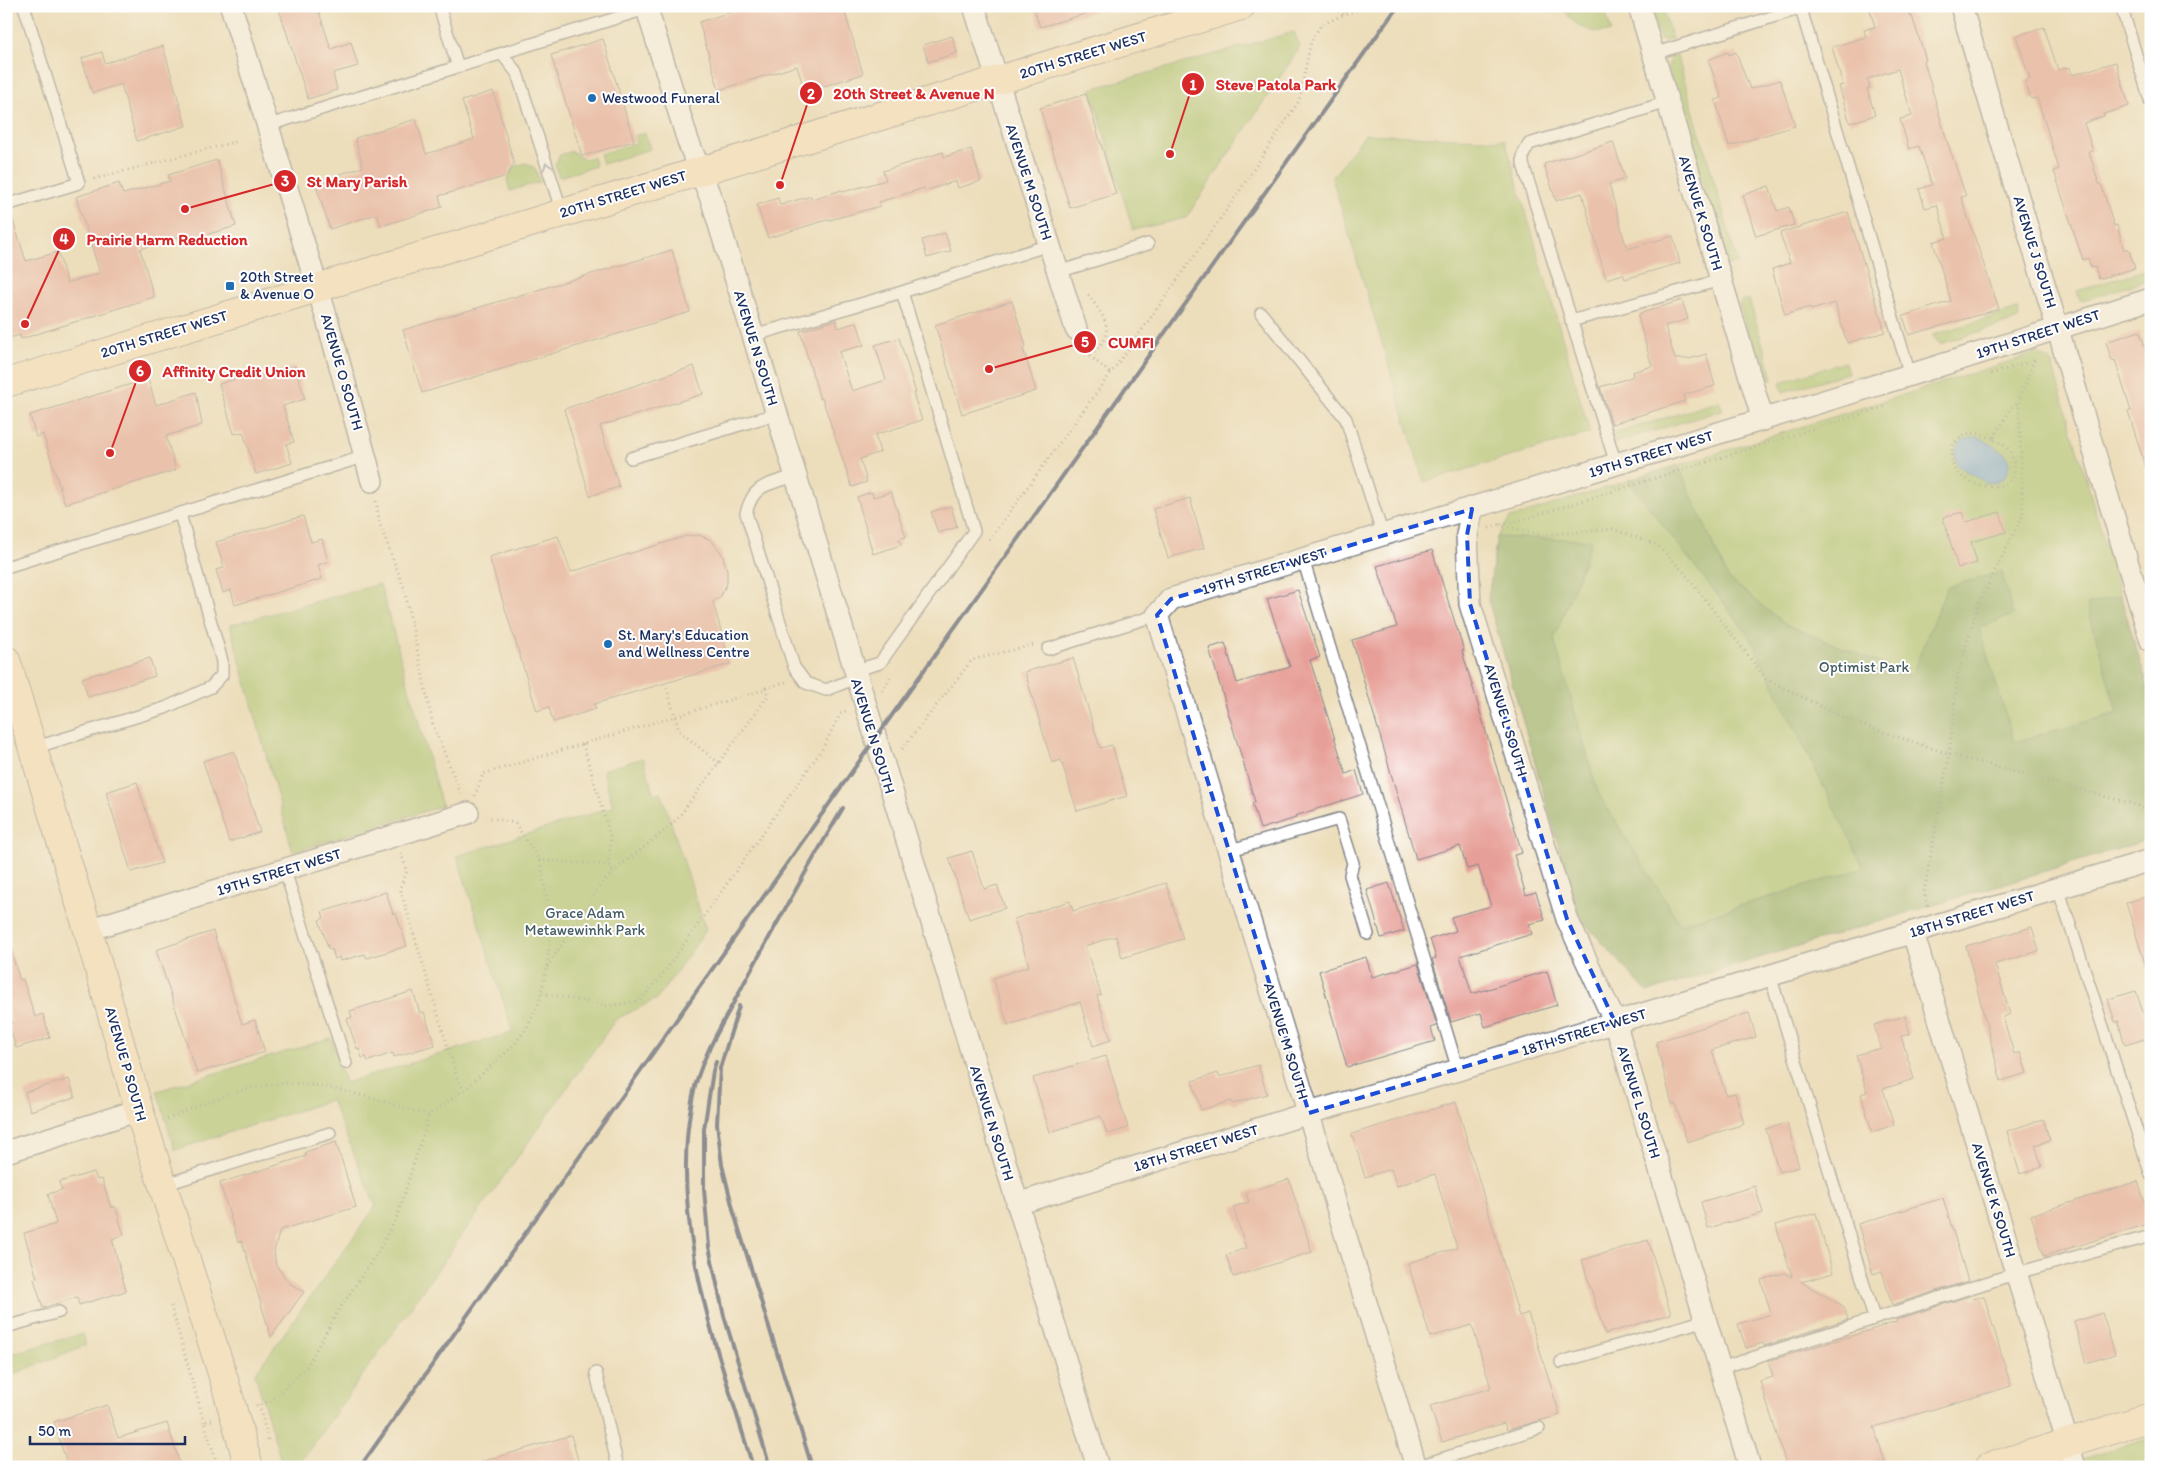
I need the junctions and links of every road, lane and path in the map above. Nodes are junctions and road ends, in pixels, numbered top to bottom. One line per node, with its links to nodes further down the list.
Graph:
1 (24, 6): 22 (lane)
2 (231, 6): 19 (street, AVENUE O SOUTH)
3 (439, 6): 15 (lane)
4 (974, 6): 16 (street, AVENUE M SOUTH)
5 (1241, 6): 16 (main road, 20TH STREET WEST)
6 (1337, 6): 7 (path)
7 (1371, 6)
8 (1639, 6): 14 (street, AVENUE K SOUTH)
9 (1961, 6): 35 (street, AVENUE J SOUTH)
10 (2121, 6): 18 (lane)
11 (649, 7): 13 (lane); 21 (street, AVENUE N SOUTH)
12 (1805, 7): 14 (lane); 42 (lane)
13 (502, 54): 15 (lane); 24 (lane, one-way to 13)
14 (1653, 54): 17 (street, AVENUE K SOUTH)
15 (458, 67): 19 (lane)
16 (997, 80): 21 (main road, 20TH STREET WEST); 26 (street, AVENUE M SOUTH)
17 (1668, 102): 28 (street, AVENUE K SOUTH); 34 (lane)
18 (2151, 103)
19 (269, 125): 29 (street, AVENUE O SOUTH)
20 (238, 142): 22 (path)
21 (700, 171): 24 (main road, 20TH STREET WEST); 37 (street, AVENUE N SOUTH)
22 (79, 183): 23 (lane)
23 (6, 205)
24 (562, 212): 29 (main road, 20TH STREET WEST)
25 (1148, 244): 27 (lane)
26 (1049, 245): 27 (street, AVENUE M SOUTH); 30 (lane)
27 (1058, 272): 36 (street, AVENUE M SOUTH)
28 (1721, 280): 34 (lane); 47 (street, AVENUE K SOUTH)
29 (318, 286): 43 (main road, 20TH STREET WEST); 49 (street, AVENUE O SOUTH)
30 (902, 292): 37 (lane); 66 (lane)
31 (1086, 292): 40 (path)
32 (2151, 299): 35 (street, 19TH STREET WEST)
33 (1261, 313): 59 (lane)
34 (1571, 321): 51 (lane)
35 (2058, 328): 38 (street, 19TH STREET WEST); 63 (street, AVENUE J SOUTH)
36 (1076, 329)
37 (752, 336): 46 (street, AVENUE N SOUTH)
38 (2031, 337): 39 (path); 42 (street, 19TH STREET WEST)
39 (2036, 360): 41 (path); 44 (path)
40 (1110, 374)
41 (1989, 374)
42 (1910, 375): 47 (street, 19TH STREET WEST)
43 (6, 383)
44 (2019, 401): 48 (path); 73 (path)
45 (1896, 403): 57 (path)
46 (776, 414): 50 (lane); 52 (street, AVENUE N SOUTH)
47 (1763, 420): 51 (street, 19TH STREET WEST)
48 (1993, 439): 48 (path)
49 (366, 456): 53 (street, AVENUE O SOUTH); 55 (lane)
50 (631, 458)
51 (1616, 464): 54 (street, 19TH STREET WEST)
52 (795, 476): 66 (street, AVENUE N SOUTH); 67 (lane)
53 (372, 481)
54 (1472, 509): 58 (street, AVENUE L SOUTH); 59 (street, 19TH STREET WEST)
55 (180, 514): 61 (lane); 72 (lane)
56 (379, 517): 76 (path)
57 (1499, 525): 58 (path); 73 (path)
58 (1467, 535): 92 (street, AVENUE L SOUTH)
59 (1382, 536): 60 (street, 19TH STREET WEST)
60 (1303, 559): 62 (street, 19TH STREET WEST); 94 (lane)
61 (6, 566)
62 (1157, 615): 64 (lane); 79 (street, AVENUE M SOUTH)
63 (2151, 642)
64 (1044, 646): 75 (path)
65 (6, 660): 72 (main road, AVENUE P SOUTH)
66 (855, 675): 67 (lane); 75 (street, AVENUE N SOUTH)
67 (801, 677): 69 (path)
68 (667, 688): 70 (path)
69 (766, 688): 70 (path); 74 (path)
70 (674, 716): 71 (path); 74 (path)
71 (583, 744): 76 (path); 82 (path)
72 (33, 748): 87 (main road, AVENUE P SOUTH)
73 (1949, 754): 77 (path); 86 (path)
74 (719, 763): 84 (path)
75 (884, 771): 103 (street, AVENUE N SOUTH)
76 (468, 813): 78 (street, 19TH STREET WEST); 80 (path)
77 (2151, 813)
78 (395, 836): 83 (street, 19TH STREET WEST); 95 (path)
79 (1227, 851): 89 (lane); 96 (street, AVENUE M SOUTH)
80 (539, 860): 82 (path); 90 (path)
81 (2151, 860): 85 (street, 18TH STREET WEST)
82 (608, 865): 84 (path)
83 (285, 871): 87 (street, 19TH STREET WEST); 93 (lane)
84 (613, 872): 90 (path)
85 (2058, 888): 86 (street, 18TH STREET WEST); 101 (lane)
86 (1934, 926): 88 (street, 18TH STREET WEST)
87 (88, 930): 98 (main road, AVENUE P SOUTH)
88 (1913, 933): 91 (street, 18TH STREET WEST); 105 (street, AVENUE K SOUTH)
89 (1368, 934)
90 (547, 967): 95 (path)
91 (1770, 976): 92 (street, 18TH STREET WEST); 108 (lane)
92 (1615, 1022): 94 (street, 18TH STREET WEST); 109 (street, AVENUE L SOUTH)
93 (346, 1063)
94 (1458, 1070): 96 (street, 18TH STREET WEST)
95 (464, 1090): 97 (path)
96 (1308, 1113): 103 (street, 18TH STREET WEST); 122 (street, AVENUE M SOUTH)
97 (429, 1115): 98 (path); 114 (path)
98 (142, 1119): 100 (street); 102 (main road, AVENUE P SOUTH)
99 (330, 1134): 102 (lane)
100 (6, 1152)
101 (2151, 1175)
102 (163, 1185): 114 (main road, AVENUE P SOUTH)
103 (1017, 1204): 121 (street, AVENUE N SOUTH)
104 (2151, 1236): 105 (lane)
105 (2017, 1274): 108 (lane); 118 (street, AVENUE K SOUTH)
106 (171, 1306): 116 (path)
107 (59, 1312): 110 (lane)
108 (1874, 1318): 112 (lane)
109 (1706, 1320): 111 (lane); 112 (street, AVENUE L SOUTH)
110 (6, 1327)
111 (1561, 1362)
112 (1721, 1368): 123 (street, AVENUE L SOUTH)
113 (596, 1373): 120 (lane)
114 (234, 1412): 119 (main road, AVENUE P SOUTH)
115 (2151, 1417): 118 (main road)
116 (204, 1422)
117 (1539, 1428): 122 (lane)
118 (2072, 1454): 124 (main road)
119 (249, 1467)
120 (618, 1467)
121 (1098, 1467)
122 (1416, 1467)
123 (1750, 1467)
124 (1989, 1467)

